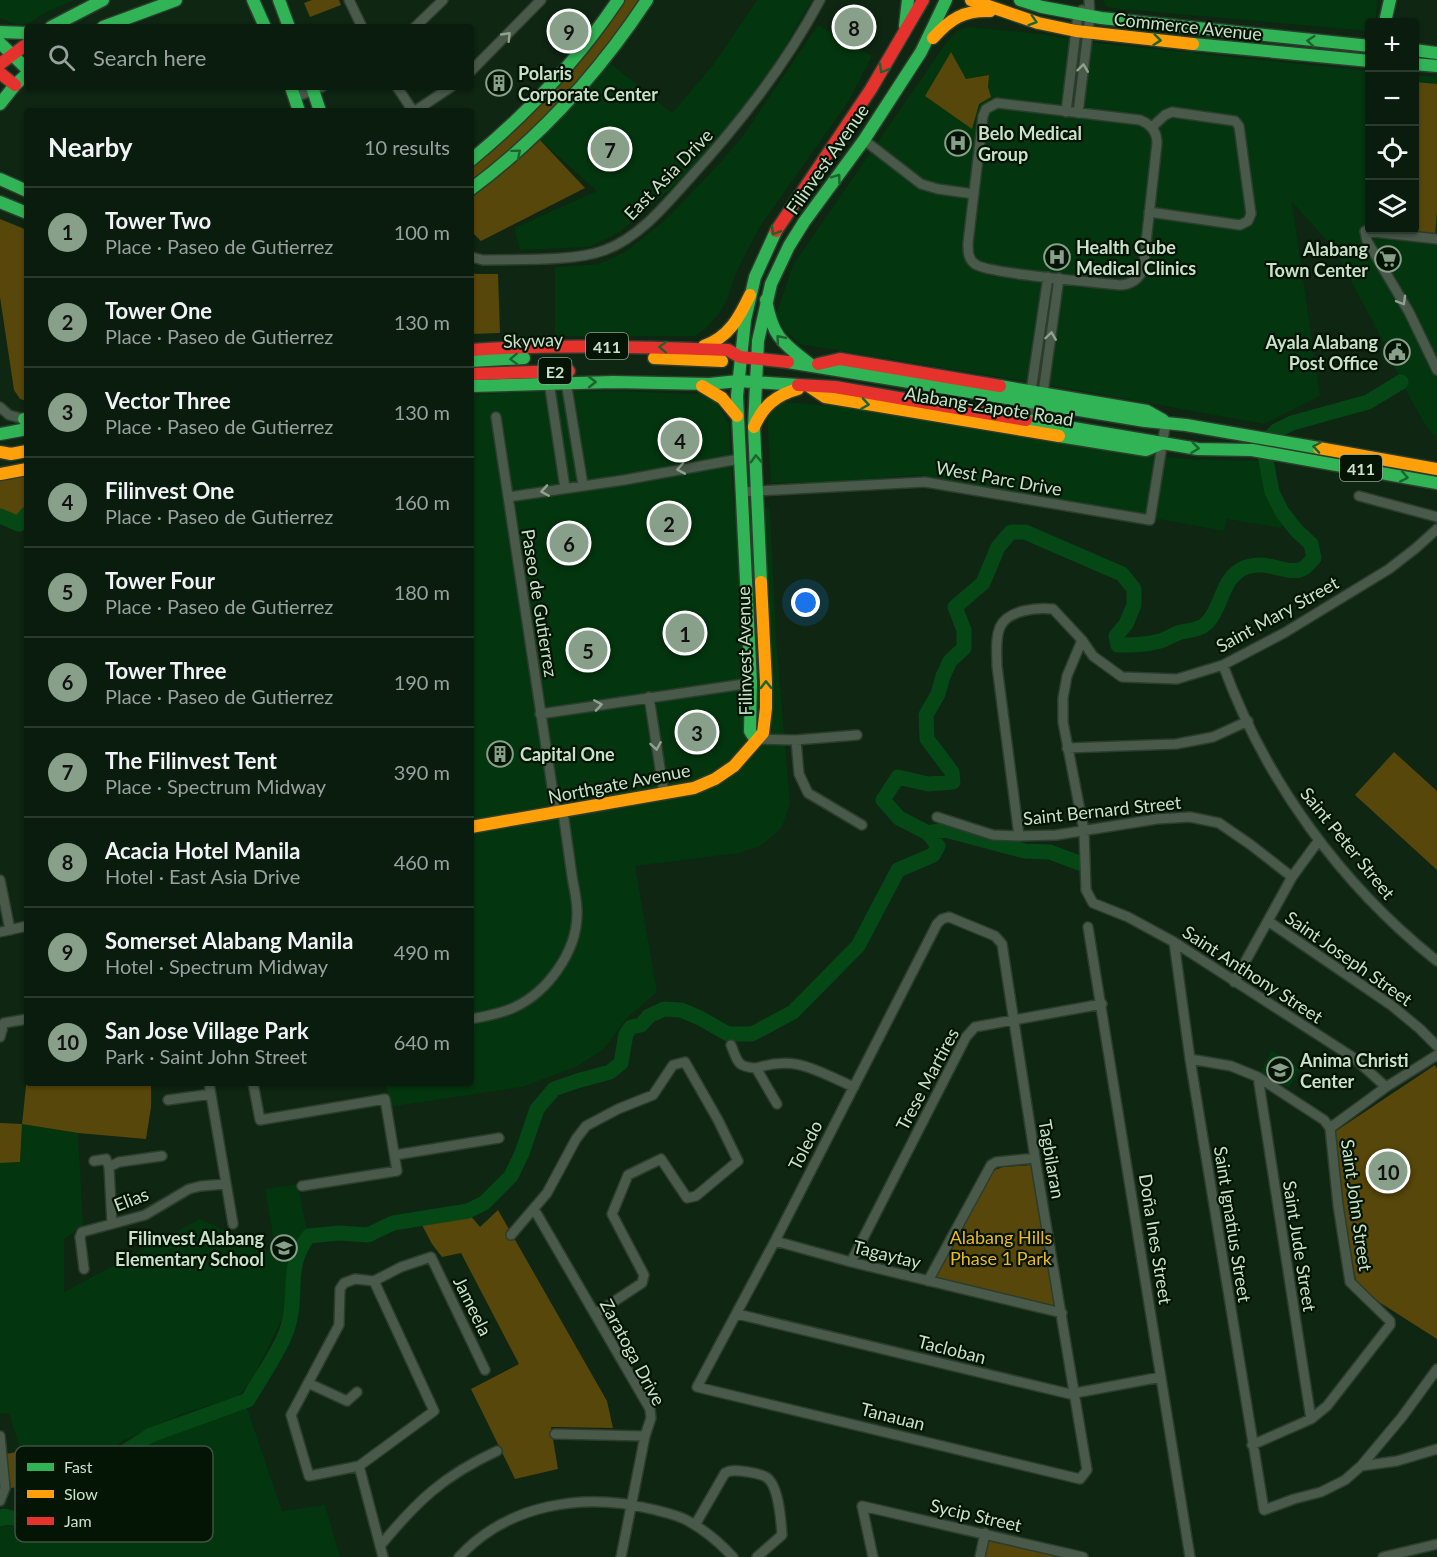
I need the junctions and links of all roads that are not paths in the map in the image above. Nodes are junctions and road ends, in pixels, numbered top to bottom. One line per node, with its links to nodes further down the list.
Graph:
1 (103, 0): 22 (main road)
2 (176, 0): 23 (main road)
3 (246, 0): 19 (main road)
4 (253, 0): 19 (main road)
5 (350, 0): 26 (street)
6 (443, 0): 27 (street)
7 (541, 0): 46 (street, one-way to 7)
8 (618, 0): 64 (main road)
9 (647, 0): 66 (main road, one-way to 9)
10 (820, 0): 73 (street, East Asia Drive)
11 (908, 0): 31 (main road)
12 (923, 0): 31 (main road, Filinvest Avenue)
13 (946, 0): 38 (main road, Filinvest Avenue)
14 (971, 0): 20 (main road, Commerce Avenue)
15 (1020, 0): 18 (main road, Commerce Avenue)
16 (1390, 0): 21 (main road)
17 (280, 1): 25 (main road)
18 (1086, 9): 29 (street); 32 (main road, Commerce Avenue)
19 (258, 12): 24 (main road)
20 (1004, 12): 29 (main road, Commerce Avenue, one-way to 29); 38 (main road)
21 (1386, 18)
22 (56, 24)
23 (111, 24)
24 (264, 24)
25 (288, 24)
26 (361, 24)
27 (418, 24)
28 (0, 32): 30 (main road)
29 (1082, 32): 36 (main road, Commerce Avenue, one-way to 36); 59 (street); 60 (street, one-way to 29)
30 (24, 33)
31 (904, 34): 62 (main road, Filinvest Avenue, one-way to 62)
32 (1246, 34): 35 (main road, Commerce Avenue, one-way to 32); 36 (main road)
33 (0, 43): 40 (main road)
34 (24, 46): 40 (main road)
35 (1365, 46)
36 (1246, 49): 41 (main road, Commerce Avenue)
37 (1419, 51): 39 (main road)
38 (921, 52): 63 (main road, Filinvest Avenue)
39 (1437, 53)
40 (12, 54): 42 (main road); 44 (main road)
41 (1365, 61)
42 (0, 64)
43 (1419, 64): 45 (main road)
44 (24, 66)
45 (1437, 66)
46 (474, 68)
47 (0, 73): 49 (main road)
48 (24, 77): 49 (main road)
49 (15, 85): 54 (main road)
50 (316, 90): 56 (main road)
51 (399, 90): 57 (street)
52 (446, 90): 58 (street)
53 (293, 92): 55 (main road)
54 (0, 104)
55 (298, 108)
56 (319, 108)
57 (412, 108)
58 (419, 108)
59 (1066, 112): 60 (street); 68 (street)
60 (1078, 113): 61 (street)
61 (1152, 127): 71 (street); 71 (street)
62 (846, 128): 63 (main road); 76 (main road, Filinvest Avenue, one-way to 76)
63 (864, 140): 68 (street); 77 (main road, Filinvest Avenue, one-way to 63)
64 (474, 157)
65 (0, 179): 67 (main road)
66 (474, 187)
67 (24, 190)
68 (974, 194): 74 (street)
69 (1, 204): 70 (main road)
70 (24, 212)
71 (1149, 212): 75 (street)
72 (1437, 239): 84 (street, one-way to 84)
73 (474, 258)
74 (1048, 277): 75 (street); 93 (street)
75 (1059, 278): 93 (street, one-way to 75)
76 (750, 296): 78 (main road); 80 (main road, Filinvest Avenue)
77 (766, 300): 81 (main road, Filinvest Avenue); 83 (main road, one-way to 77)
78 (693, 348): 79 (main road, Alabang-Zapote Road / 411, one-way to 79); 80 (main road, Alabang-Zapote Road / 411)
79 (474, 350)
80 (740, 357): 81 (main road, Alabang-Zapote Road / 411); 82 (main road, Skyway / E2, one-way to 82); 86 (main road, Filinvest Avenue)
81 (757, 358): 83 (main road, Alabang-Zapote Road / 411); 90 (main road, Filinvest Avenue)
82 (474, 362)
83 (811, 366): 93 (main road, Alabang-Zapote Road / 411)
84 (1437, 370)
85 (474, 374): 86 (main road, Skyway / E2)
86 (738, 381): 89 (main road, Alabang-Zapote Road / 411); 90 (main road, Alabang-Zapote Road / 411); 96 (main road, Filinvest Avenue)
87 (549, 382): 88 (main road, Alabang-Zapote Road / 411); 91 (main road, Alabang-Zapote Road / 411); 121 (street)
88 (566, 382): 89 (main road, Alabang-Zapote Road / 411, one-way to 89); 120 (street)
89 (689, 382): 96 (main road)
90 (756, 383): 92 (main road, Alabang-Zapote Road / 411); 104 (main road, Filinvest Avenue)
91 (474, 386)
92 (810, 387): 98 (main road, Alabang-Zapote Road / 411); 104 (main road); 107 (main road, Alabang-Zapote Road / 411, one-way to 107)
93 (1038, 397): 98 (street); 100 (main road, Alabang-Zapote Road / 411); 103 (street)
94 (0, 406): 95 (street)
95 (5, 415): 99 (street)
96 (737, 416): 114 (main road, Filinvest Avenue)
97 (496, 417): 125 (street, Paseo de Gutierrez)
98 (1030, 420): 103 (main road, Alabang-Zapote Road / 411)
99 (24, 421)
100 (1166, 421): 107 (street, West Parc Drive); 109 (main road, Alabang-Zapote Road / 411)
101 (24, 422): 105 (main road)
102 (24, 423): 106 (main road)
103 (1044, 423): 107 (main road, Alabang-Zapote Road / 411)
104 (754, 426): 122 (main road, Filinvest Avenue, one-way to 104)
105 (0, 429)
106 (0, 434)
107 (1163, 443): 109 (main road, Alabang-Zapote Road / 411, one-way to 109); 122 (street, West Parc Drive)
108 (24, 444): 111 (main road)
109 (1253, 444): 110 (main road, Alabang-Zapote Road / 411)
110 (1285, 449): 116 (main road, Alabang-Zapote Road / 411, one-way to 110); 119 (main road, Alabang-Zapote Road / 411, one-way to 119)
111 (0, 450): 112 (main road)
112 (24, 453)
113 (24, 454): 115 (main road)
114 (738, 459): 120 (street, one-way to 120); 123 (main road, Filinvest Avenue)
115 (0, 460)
116 (1437, 469)
117 (24, 470): 118 (main road)
118 (0, 474)
119 (1437, 483)
120 (583, 485): 121 (street)
121 (565, 488): 125 (street, one-way to 125)
122 (757, 491): 123 (street, West Parc Drive); 135 (main road, Filinvest Avenue, one-way to 122)
123 (741, 492): 130 (main road, Filinvest Avenue)
124 (1359, 496): 126 (street)
125 (508, 497): 132 (street, Paseo de Gutierrez)
126 (1437, 517)
127 (1437, 529): 129 (street, Saint Mary Street)
128 (1082, 640): 129 (street, Saint Mary Street); 137 (street); 144 (street, Saint Mary Street)
129 (1223, 665): 133 (street, Saint Peter Street)
130 (751, 683): 131 (street); 135 (main road, Filinvest Avenue)
131 (649, 697): 132 (street, one-way to 131); 138 (street, one-way to 138)
132 (540, 714): 139 (street, Paseo de Gutierrez)
133 (1248, 721): 137 (street); 145 (street, Saint Peter Street)
134 (857, 735): 136 (street)
135 (755, 739): 136 (street); 138 (main road, Northgate Avenue)
136 (796, 740): 141 (street)
137 (1067, 748): 143 (street)
138 (664, 794): 139 (main road, Northgate Avenue)
139 (559, 813): 142 (main road, Northgate Avenue); 157 (street, Paseo de Gutierrez)
140 (937, 818): 144 (street, Saint Bernard Street)
141 (862, 825)
142 (474, 827)
143 (1084, 831): 144 (street, Saint Bernard Street); 146 (street, Saint Bernard Street); 153 (street, Saint Anthony Street)
144 (1019, 836)
145 (1319, 840): 146 (street); 154 (street, Saint Peter Street)
146 (1292, 877): 149 (street)
147 (0, 880): 152 (street)
148 (942, 919): 159 (street, Tagbilaran); 170 (street, Toledo)
149 (1268, 921): 155 (street); 162 (street, Saint Joseph Street)
150 (24, 927): 152 (street)
151 (1088, 927): 156 (street, Doña Ines Street)
152 (5, 931)
153 (1174, 942): 155 (street, Saint Anthony Street); 164 (street, Saint Ignatius Street)
154 (1437, 961)
155 (1234, 982): 169 (street, Saint Anthony Street)
156 (1102, 1004): 159 (street, Trese Martires); 197 (street, Doña Ines Street)
157 (474, 1019)
158 (24, 1020): 160 (street)
159 (1013, 1021): 178 (street, Tagbilaran); 188 (street, Trese Martires)
160 (0, 1036)
161 (731, 1045): 165 (street)
162 (1437, 1046)
163 (1437, 1055): 169 (street)
164 (1190, 1059): 166 (street, Saint John Street); 206 (street, Saint Ignatius Street)
165 (756, 1068): 170 (street); 173 (street)
166 (1258, 1077): 174 (street, Saint John Street); 202 (street, Saint Jude Street)
167 (210, 1086): 171 (street)
168 (254, 1086): 176 (street)
169 (1386, 1087): 174 (street)
170 (854, 1088): 187 (street, Toledo)
171 (211, 1094): 172 (street); 181 (street)
172 (168, 1100)
173 (777, 1104)
174 (1330, 1128): 202 (street, Saint John Street)
175 (499, 1138): 176 (street)
176 (395, 1155): 182 (street)
177 (162, 1156): 180 (street)
178 (1035, 1158): 191 (street); 192 (street, Tagbilaran)
179 (94, 1161): 180 (street)
180 (110, 1167): 184 (street)
181 (226, 1184): 184 (street, Elias); 185 (street)
182 (302, 1186)
183 (534, 1209): 186 (street); 193 (street, Zaratoga Drive); 193 (street)
184 (112, 1224): 189 (street, Elias)
185 (233, 1224)
186 (511, 1235)
187 (775, 1241): 188 (street, Tagaytay); 194 (street, Toledo)
188 (851, 1262): 191 (street, Tagaytay)
189 (84, 1269)
190 (374, 1281): 196 (street, Jameela); 198 (street); 209 (street)
191 (928, 1281): 192 (street, Tagaytay)
192 (1062, 1313): 201 (street, Tagbilaran)
193 (595, 1314): 204 (street, Zaratoga Drive)
194 (737, 1314): 199 (street, Toledo); 201 (street, Tacloban)
195 (1437, 1369): 210 (street)
196 (485, 1370)
197 (1161, 1377): 201 (street, Tacloban); 227 (street, Doña Ines Street)
198 (308, 1383): 200 (street); 209 (street)
199 (697, 1387): 212 (street, Tanauan)
200 (357, 1392)
201 (1075, 1394): 212 (street, Tagbilaran)
202 (1311, 1419): 206 (street)
203 (555, 1434): 204 (street)
204 (645, 1436): 214 (street, Zaratoga Drive)
205 (1, 1437): 211 (street)
206 (1252, 1445): 210 (street, Saint Ignatius Street)
207 (1437, 1449): 210 (street)
208 (497, 1451): 218 (street)
209 (359, 1466): 218 (street)
210 (1361, 1466)
211 (2, 1479): 213 (street)
212 (1080, 1479)
213 (0, 1501)
214 (631, 1504): 215 (street); 220 (street); 221 (street, Zaratoga Drive)
215 (695, 1525): 222 (street); 223 (street)
216 (985, 1533): 224 (street, Sycip Street); 225 (street); 226 (street, Sycip Street)
217 (1437, 1544): 228 (street)
218 (380, 1546): 219 (street)
219 (383, 1557)
220 (459, 1557)
221 (621, 1557)
222 (733, 1557)
223 (757, 1557)
224 (873, 1557)
225 (980, 1557)
226 (1083, 1557)
227 (1190, 1557)
228 (1383, 1557)

